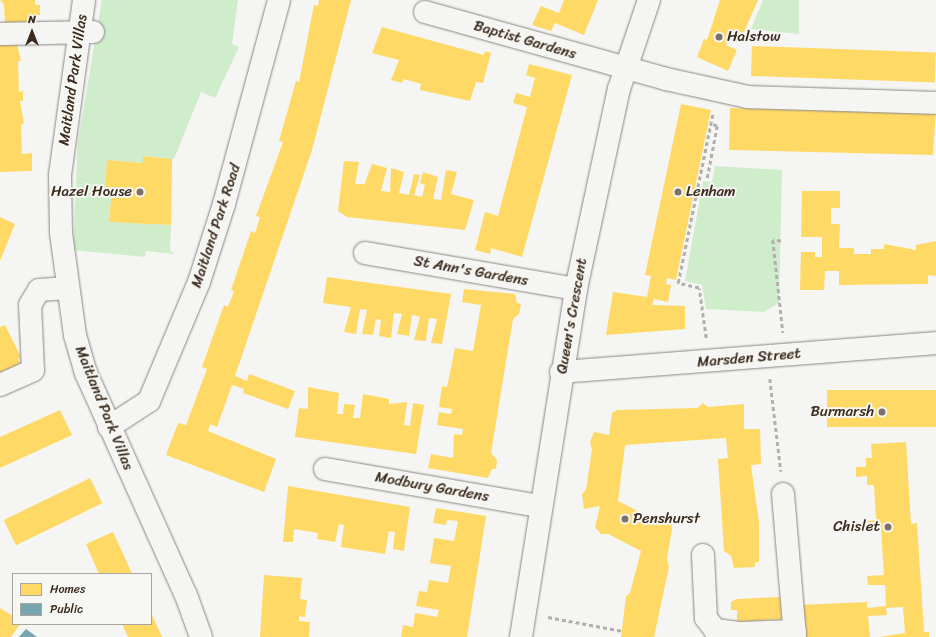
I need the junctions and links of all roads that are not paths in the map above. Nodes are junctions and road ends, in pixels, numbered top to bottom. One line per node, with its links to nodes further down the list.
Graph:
1 (84, 0): 5 (street, Maitland Park Villas)
2 (279, 0): 15 (street, Maitland Park Road)
3 (649, 0): 7 (street, Queen's Crescent)
4 (425, 12): 7 (street, Baptist Gardens)
5 (87, 32): 6 (street); 10 (street, Maitland Park Villas)
6 (0, 34)
7 (624, 68): 8 (street, Baptist Gardens); 11 (street, Queen's Crescent)
8 (936, 103)
9 (366, 253): 11 (street, St Ann's Gardens)
10 (68, 288): 14 (street); 15 (street, Maitland Park Villas)
11 (576, 289): 13 (street, Queen's Crescent)
12 (936, 343): 13 (street, Marsden Street)
13 (561, 372): 18 (street, Queen's Crescent)
14 (0, 385)
15 (109, 427): 21 (street, Maitland Park Villas)
16 (325, 469): 18 (street, Modbury Gardens)
17 (783, 494): 20 (street)
18 (539, 506): 22 (street, Queen's Crescent)
19 (703, 554): 20 (street)
20 (795, 634)
21 (201, 637)
22 (521, 637)

